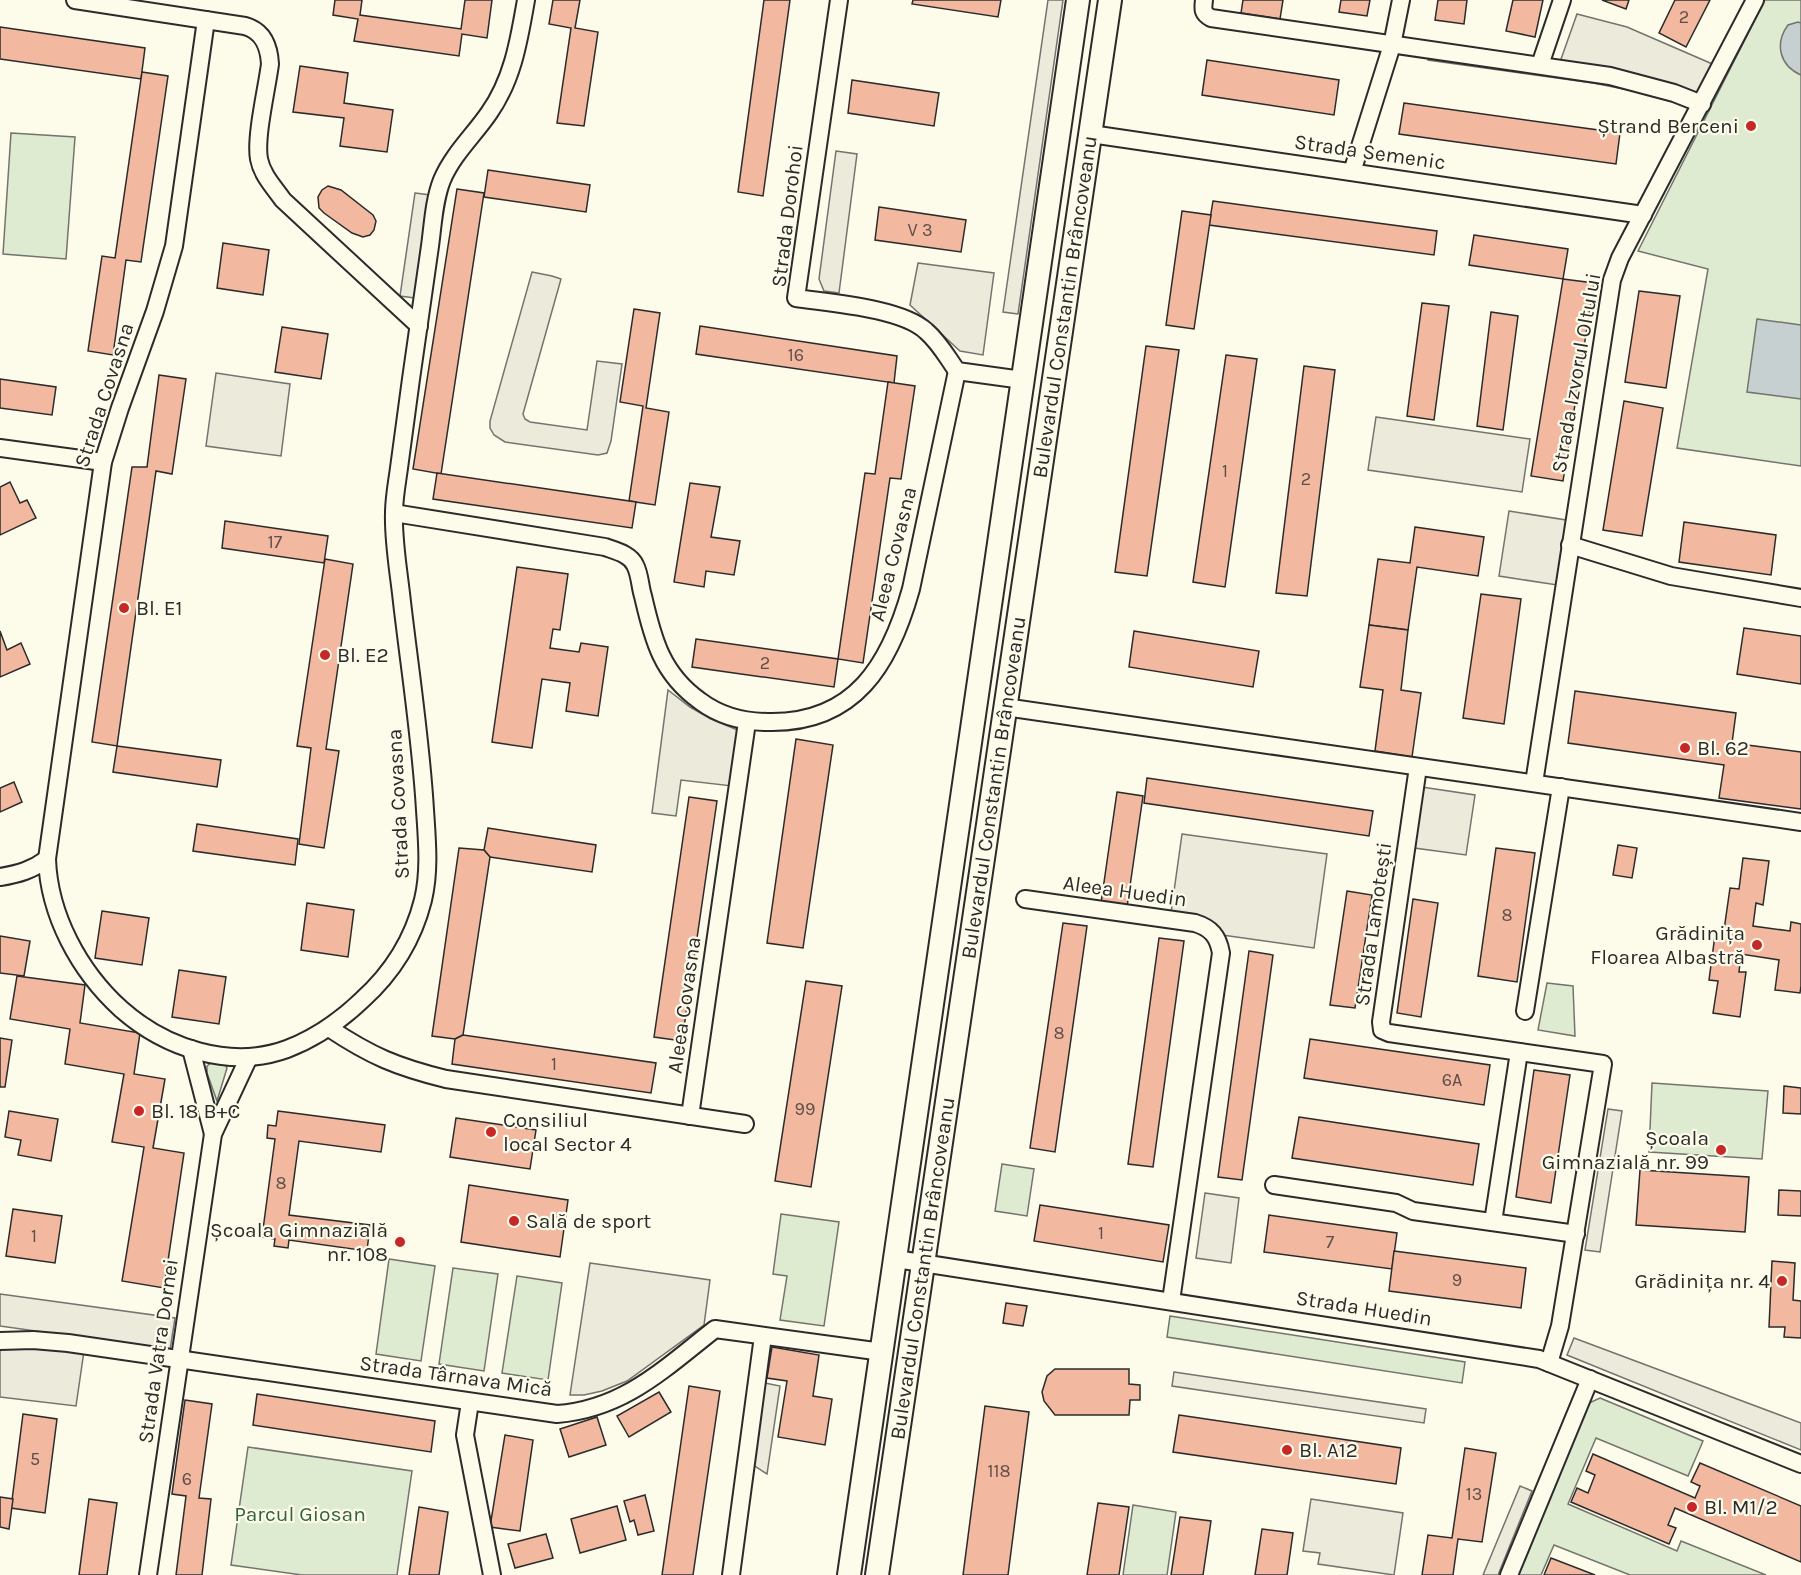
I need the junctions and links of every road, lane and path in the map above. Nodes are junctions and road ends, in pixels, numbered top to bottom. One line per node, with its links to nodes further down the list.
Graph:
1 (75, 0): 10 (street)
2 (526, 0): 17 (street, Strada Covasna)
3 (838, 0): 18 (street, Strada Dorohoi)
4 (1078, 0): 19 (main road, Bulevardul Constantin Brâncoveanu)
5 (1110, 0): 14 (main road, Bulevardul Constantin Brâncoveanu)
6 (1204, 0): 11 (street)
7 (1401, 0): 11 (street)
8 (1562, 0): 12 (street)
9 (1755, 0): 13 (street, Strada Izvorul Oltului)
10 (206, 20): 17 (street); 21 (street, Strada Covasna)
11 (1392, 45): 12 (street); 15 (street)
12 (1540, 65): 13 (street)
13 (1702, 104): 16 (street, Strada Izvorul Oltului)
14 (1091, 134): 15 (street, Strada Semenic); 25 (main road, Bulevardul Constantin Brâncoveanu)
15 (1352, 172): 16 (street, Strada Semenic)
16 (1643, 215): 23 (street, Strada Izvorul Oltului)
17 (418, 327): 22 (street, Strada Covasna)
18 (957, 371): 19 (street); 26 (street, Aleea Covasna)
19 (1022, 380): 45 (main road, Bulevardul Constantin Brâncoveanu)
20 (0, 448): 21 (street)
21 (103, 462): 31 (street, Strada Covasna)
22 (394, 513): 26 (street, Aleea Covasna); 35 (street, Strada Covasna)
23 (1570, 545): 24 (street); 28 (street, Strada Izvorul Oltului)
24 (1801, 598)
25 (1005, 707): 27 (street); 46 (main road, Bulevardul Constantin Brâncoveanu)
26 (747, 722): 39 (street, Aleea Covasna)
27 (1418, 767): 28 (street); 37 (street, Strada Lamotești)
28 (1534, 783): 29 (street)
29 (1561, 787): 30 (street); 34 (street)
30 (1801, 822)
31 (47, 858): 32 (street); 36 (street, Strada Covasna)
32 (0, 877)
33 (1025, 899): 47 (street, Aleea Huedin)
34 (1525, 1011)
35 (329, 1028): 38 (street, Strada Covasna); 39 (street)
36 (191, 1049): 38 (street, Strada Covasna); 41 (street, Strada Vatra Dornei)
37 (1519, 1052): 43 (street); 44 (street)
38 (249, 1057): 41 (street, Strada Vatra Dornei)
39 (690, 1116): 40 (street)
40 (745, 1124)
41 (213, 1134): 51 (street, Strada Vatra Dornei)
42 (1274, 1185): 43 (street)
43 (1493, 1222): 44 (street)
44 (1576, 1234): 52 (street)
45 (896, 1259): 46 (street, Strada Huedin); 50 (main road, Bulevardul Constantin Brâncoveanu)
46 (922, 1263): 47 (street, Strada Huedin); 60 (main road, Bulevardul Constantin Brâncoveanu)
47 (1171, 1301): 52 (street, Strada Huedin)
48 (763, 1336): 50 (street, Strada Târnava Mică); 54 (street, Strada Târnava Mică); 58 (street)
49 (0, 1341): 51 (street, Strada Târnava Mică)
50 (882, 1352): 59 (main road, Bulevardul Constantin Brâncoveanu)
51 (180, 1358): 54 (street, Strada Târnava Mică); 56 (street, Strada Vatra Dornei)
52 (1549, 1363): 53 (street, Strada Huedin)
53 (1590, 1379): 55 (street, Strada Huedin); 61 (street)
54 (470, 1402): 57 (street)
55 (1801, 1464)
56 (148, 1575)
57 (492, 1575)
58 (730, 1575)
59 (849, 1575)
60 (877, 1575)
61 (1509, 1575)

